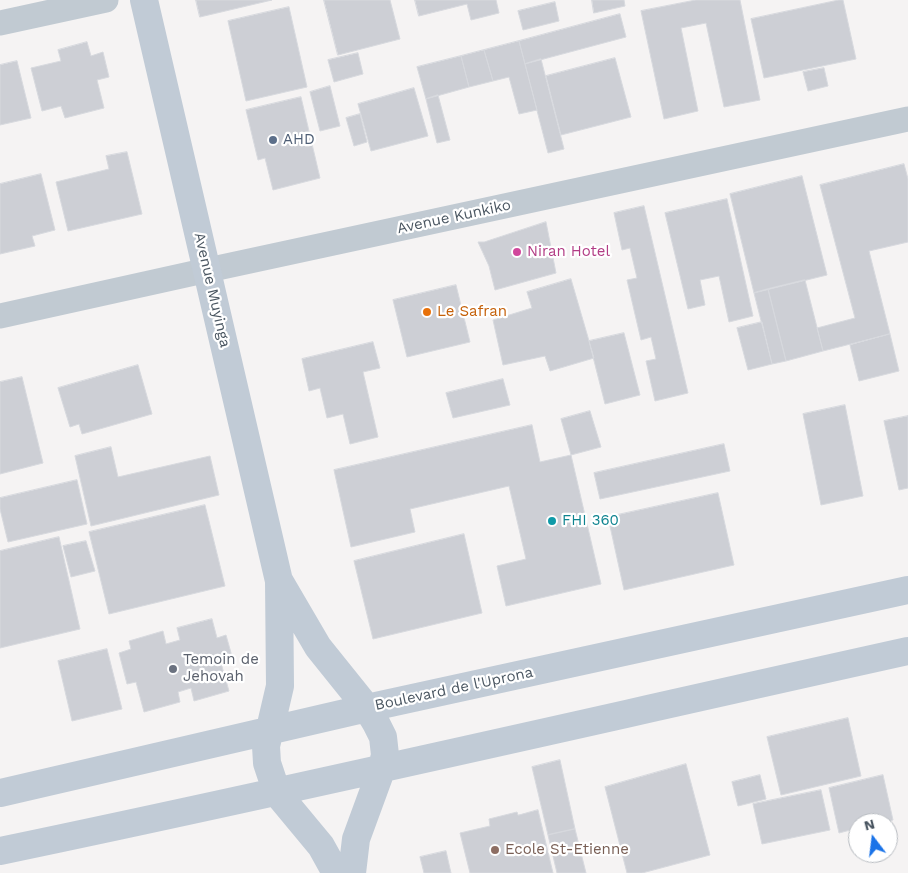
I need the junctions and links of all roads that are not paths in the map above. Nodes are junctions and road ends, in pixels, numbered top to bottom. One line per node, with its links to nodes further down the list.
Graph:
1 (106, 0): 3 (street)
2 (144, 0): 5 (street, Avenue Muyinga)
3 (0, 23)
4 (908, 119): 5 (street, Avenue Kunkiko)
5 (208, 270): 6 (street, Avenue Kunkiko); 7 (street, Avenue Muyinga)
6 (0, 316)
7 (279, 581): 10 (street, Avenue Muyinga); 11 (street, Avenue Muyinga)
8 (908, 590): 10 (street, Boulevard de l'Uprona)
9 (908, 651): 12 (street)
10 (367, 708): 11 (street, Boulevard de l'Uprona); 12 (street, Avenue Muyinga)
11 (269, 731): 13 (street, Boulevard de l'Uprona); 14 (street, Avenue Muyinga)
12 (382, 768): 14 (street); 17 (street, Avenue Muyinga)
13 (0, 793)
14 (277, 793): 15 (street); 16 (street)
15 (0, 852)
16 (336, 873)
17 (352, 873)

